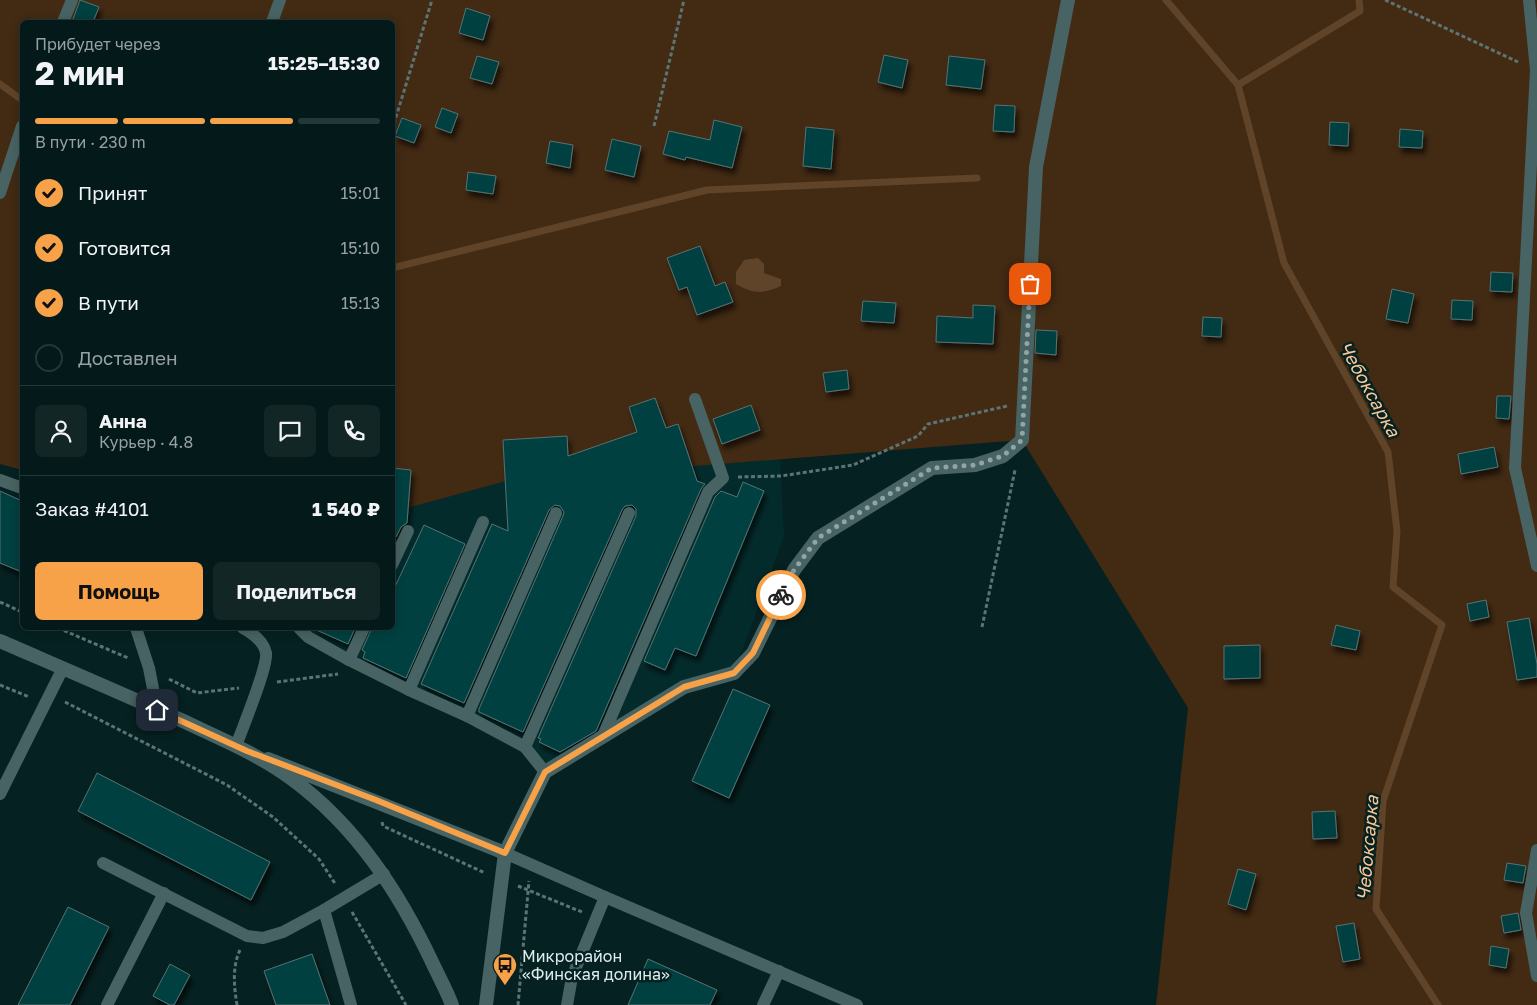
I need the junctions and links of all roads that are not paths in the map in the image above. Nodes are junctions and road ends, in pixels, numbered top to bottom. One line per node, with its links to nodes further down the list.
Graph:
1 (72, 0): 5 (lane)
2 (280, 0): 6 (lane)
3 (1068, 0): 29 (street)
4 (1528, 0): 7 (lane)
5 (64, 20)
6 (273, 20)
7 (1536, 70): 18 (lane)
8 (20, 132): 9 (lane)
9 (0, 193)
10 (695, 399): 29 (lane)
11 (0, 480): 12 (lane)
12 (20, 487)
13 (556, 513): 28 (lane)
14 (629, 513): 30 (lane)
15 (483, 522): 26 (lane)
16 (408, 531): 17 (lane)
17 (395, 558)
18 (1537, 566)
19 (137, 630): 27 (lane)
20 (248, 630): 31 (lane)
21 (301, 630): 24 (lane)
22 (363, 630): 24 (lane)
23 (0, 642): 25 (street)
24 (349, 660): 26 (lane)
25 (63, 668): 27 (street); 33 (lane)
26 (409, 690): 28 (lane)
27 (157, 710): 31 (street)
28 (467, 716): 30 (lane)
29 (602, 738): 32 (street)
30 (525, 747): 32 (lane)
31 (241, 748): 35 (street); 37 (street)
32 (545, 772): 35 (street)
33 (0, 794)
34 (1537, 850): 42 (lane)
35 (505, 853): 39 (lane); 46 (street)
36 (103, 863): 38 (lane)
37 (384, 874): 40 (lane); 45 (street)
38 (164, 893): 40 (lane); 43 (lane)
39 (605, 897): 41 (lane); 47 (lane)
40 (324, 910): 44 (lane)
41 (779, 970): 48 (lane); 49 (lane)
42 (1537, 976)
43 (107, 1005)
44 (351, 1005)
45 (452, 1005)
46 (486, 1005)
47 (567, 1005)
48 (763, 1005)
49 (857, 1005)

